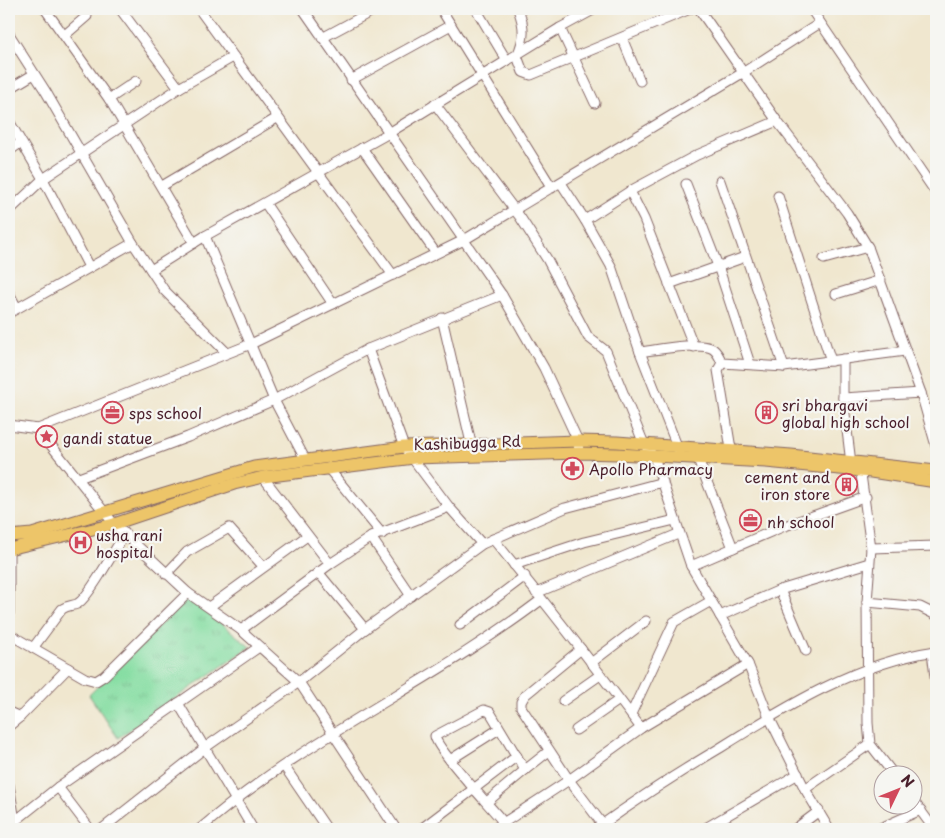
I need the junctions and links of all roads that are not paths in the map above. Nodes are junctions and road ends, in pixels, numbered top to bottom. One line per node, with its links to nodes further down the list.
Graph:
1 (45, 9): 18 (street)
2 (120, 9): 31 (street)
3 (199, 9): 22 (street)
4 (303, 9): 19 (street)
5 (376, 9): 19 (street)
6 (441, 9): 15 (street)
7 (476, 9): 24 (street)
8 (518, 9): 21 (street)
9 (595, 9): 16 (street)
10 (690, 9): 20 (street)
11 (699, 9): 25 (street)
12 (811, 9): 14 (street)
13 (87, 16): 18 (street)
14 (820, 23): 25 (street); 52 (street)
15 (451, 25): 27 (street); 28 (street)
16 (560, 28): 21 (street); 23 (street)
17 (9, 34): 26 (street)
18 (64, 35): 33 (street)
19 (322, 38): 28 (street)
20 (622, 38): 23 (street); 30 (street)
21 (517, 56): 23 (street); 24 (street)
22 (233, 57): 31 (street); 36 (street)
23 (572, 57): 34 (street)
24 (508, 61): 27 (street)
25 (744, 72): 38 (street); 49 (street)
26 (34, 74): 32 (street); 44 (street)
27 (481, 76): 35 (street); 49 (street)
28 (351, 80): 40 (street)
29 (136, 81): 33 (street)
30 (640, 81)
31 (179, 88): 39 (street)
32 (9, 89)
33 (109, 99): 39 (street)
34 (595, 103)
35 (435, 104): 40 (street); 55 (street)
36 (277, 118): 45 (street); 50 (street)
37 (9, 121): 41 (street)
38 (777, 122): 51 (street); 62 (street)
39 (125, 125): 44 (street); 50 (street)
40 (389, 133): 42 (street); 59 (street)
41 (20, 143): 43 (street); 46 (street)
42 (362, 148): 45 (street); 63 (street)
43 (9, 151)
44 (82, 153): 46 (street); 60 (street)
45 (320, 173): 54 (street); 69 (street)
46 (43, 179): 56 (street); 67 (street)
47 (720, 181): 64 (street)
48 (686, 184): 66 (street)
49 (556, 185): 55 (street); 57 (street)
50 (162, 186): 61 (street)
51 (630, 191): 57 (street); 71 (street)
52 (936, 193)
53 (778, 196): 86 (street)
54 (264, 203): 58 (street); 75 (street)
55 (514, 209): 59 (street); 97 (street)
56 (9, 211)
57 (586, 220): 82 (street)
58 (205, 236): 61 (street); 79 (street)
59 (464, 240): 63 (street); 74 (street)
60 (133, 243): 67 (street); 68 (street)
61 (194, 243): 68 (street)
62 (868, 247): 65 (street); 70 (street)
63 (435, 252): 69 (street)
64 (745, 257): 66 (street); 89 (street)
65 (824, 260)
66 (718, 266): 71 (street); 88 (street)
67 (89, 267): 76 (street)
68 (151, 270): 84 (street)
69 (393, 275): 75 (street)
70 (881, 280): 73 (street); 83 (street)
71 (669, 284): 80 (street)
72 (9, 293): 76 (street)
73 (836, 294)
74 (502, 295): 78 (street); 95 (street)
75 (333, 304): 79 (street)
76 (18, 308): 77 (street)
77 (9, 313)
78 (442, 318): 81 (street); 96 (street)
79 (251, 344): 84 (street); 92 (street)
80 (694, 347): 82 (street); 87 (street)
81 (368, 349): 92 (street); 99 (street)
82 (640, 352): 100 (street)
83 (905, 352): 85 (street); 90 (street)
84 (227, 353): 94 (street)
85 (843, 360): 86 (street); 91 (street)
86 (831, 361): 89 (street)
87 (722, 362): 88 (street); 102 (street)
88 (750, 364): 89 (street)
89 (784, 367)
90 (921, 393): 91 (street); 98 (street)
91 (843, 398): 108 (street)
92 (274, 400): 105 (street); 112 (street)
93 (9, 425): 94 (street)
94 (38, 429): 112 (street)
95 (578, 441): 96 (main road, Kashibugga Rd); 97 (main road, Kashibugga Rd); 101 (street)
96 (471, 443): 99 (main road, Kashibugga Rd)
97 (644, 444): 100 (main road, Kashibugga Rd); 103 (street)
98 (936, 446)
99 (404, 447): 104 (street); 105 (main road, Kashibugga Rd)
100 (677, 447): 102 (main road, Kashibugga Rd); 106 (street)
101 (579, 453): 103 (main road, Kashibugga Rd); 104 (main road, Kashibugga Rd)
102 (732, 455): 107 (main road, Kashibugga Rd); 108 (main road, Kashibugga Rd)
103 (654, 457): 106 (main road, Kashibugga Rd); 113 (street)
104 (414, 458): 109 (main road, Kashibugga Rd); 116 (street)
105 (305, 459): 117 (main road, Kashibugga Rd)
106 (681, 459): 107 (main road, Kashibugga Rd)
107 (698, 459): 130 (street)
108 (857, 466): 110 (main road, Kashibugga Rd); 114 (main road, Kashibugga Rd); 115 (street)
109 (328, 468): 111 (main road, Kashibugga Rd); 121 (street)
110 (936, 471)
111 (263, 477): 119 (main road, Kashibugga Rd); 124 (street)
112 (79, 478): 117 (street)
113 (662, 482): 118 (street); 126 (street)
114 (936, 482)
115 (866, 497): 130 (street); 131 (street)
116 (449, 507): 121 (street); 127 (street)
117 (105, 513): 119 (street); 123 (main road, Kashibugga Rd)
118 (675, 520): 122 (street); 134 (street)
119 (114, 524): 120 (street); 129 (main road, Kashibugga Rd)
120 (125, 533): 138 (street); 156 (street)
121 (382, 534): 125 (street)
122 (678, 534): 136 (street); 143 (street)
123 (9, 536)
124 (307, 536): 133 (street); 135 (street)
125 (371, 537): 133 (street); 142 (street)
126 (492, 539): 127 (street); 134 (street)
127 (482, 544): 142 (street)
128 (936, 546): 131 (street)
129 (9, 548): 147 (street)
130 (733, 548): 136 (street)
131 (871, 548): 132 (street)
132 (869, 563): 140 (street); 145 (street)
133 (330, 564): 137 (street)
134 (514, 565): 139 (street)
135 (263, 566): 138 (street); 146 (street)
136 (691, 566): 144 (street)
137 (318, 572): 152 (street); 153 (street)
138 (166, 574): 141 (street)
139 (525, 576): 143 (street); 151 (street)
140 (780, 590): 149 (street); 158 (street)
141 (188, 593): 146 (street); 162 (street)
142 (411, 596): 152 (street)
143 (538, 596): 157 (street); 178 (street)
144 (711, 601): 149 (street); 171 (street)
145 (867, 602): 148 (street); 163 (street)
146 (209, 607): 153 (street)
147 (9, 614)
148 (936, 615)
149 (720, 616): 161 (street)
150 (646, 621): 160 (street)
151 (460, 625)
152 (365, 629): 165 (street)
153 (241, 630): 155 (street)
154 (9, 634): 156 (street)
155 (259, 647): 165 (street); 169 (street)
156 (33, 648): 162 (street)
157 (581, 650): 160 (street); 181 (street)
158 (806, 651)
159 (934, 651): 163 (street); 166 (street)
160 (591, 663): 164 (street)
161 (748, 664): 173 (street); 175 (street)
162 (68, 668): 172 (street)
163 (869, 669): 173 (street); 179 (street)
164 (600, 675): 167 (street); 168 (street)
165 (299, 682): 178 (street); 180 (street)
166 (936, 685)
167 (619, 700): 171 (street); 177 (street)
168 (563, 702)
169 (178, 704): 180 (street); 190 (street)
170 (9, 712): 172 (street)
171 (630, 714): 175 (street)
172 (20, 717): 174 (street)
173 (769, 717): 187 (street); 200 (street)
174 (9, 726)
175 (641, 728): 188 (street)
176 (499, 729): 182 (street); 183 (street); 183 (street)
177 (576, 730)
178 (334, 732): 184 (street); 206 (street)
179 (870, 744): 185 (street); 192 (street)
180 (206, 748): 193 (street); 202 (street)
181 (550, 751): 186 (street); 188 (street)
182 (516, 756): 186 (street); 191 (street)
183 (450, 760): 191 (street)
184 (284, 766): 193 (street); 205 (street)
185 (887, 766)
186 (525, 770): 194 (street)
187 (798, 774): 192 (street); 209 (street)
188 (569, 780): 199 (street); 200 (street)
189 (9, 785): 198 (street)
190 (58, 787): 198 (street); 201 (street)
191 (476, 789): 194 (street); 207 (street)
192 (805, 789): 195 (street)
193 (235, 798): 203 (street); 204 (street)
194 (487, 802): 199 (street)
195 (819, 811): 210 (street); 211 (street)
196 (922, 811): 213 (street)
197 (907, 816): 212 (street)
198 (12, 823)
199 (504, 823): 208 (street)
200 (602, 828)
201 (90, 829)
202 (102, 829)
203 (200, 829)
204 (253, 829)
205 (327, 829)
206 (396, 829)
207 (421, 829)
208 (494, 829)
209 (704, 829)
210 (795, 829)
211 (829, 829)
212 (878, 829)
213 (934, 829)

